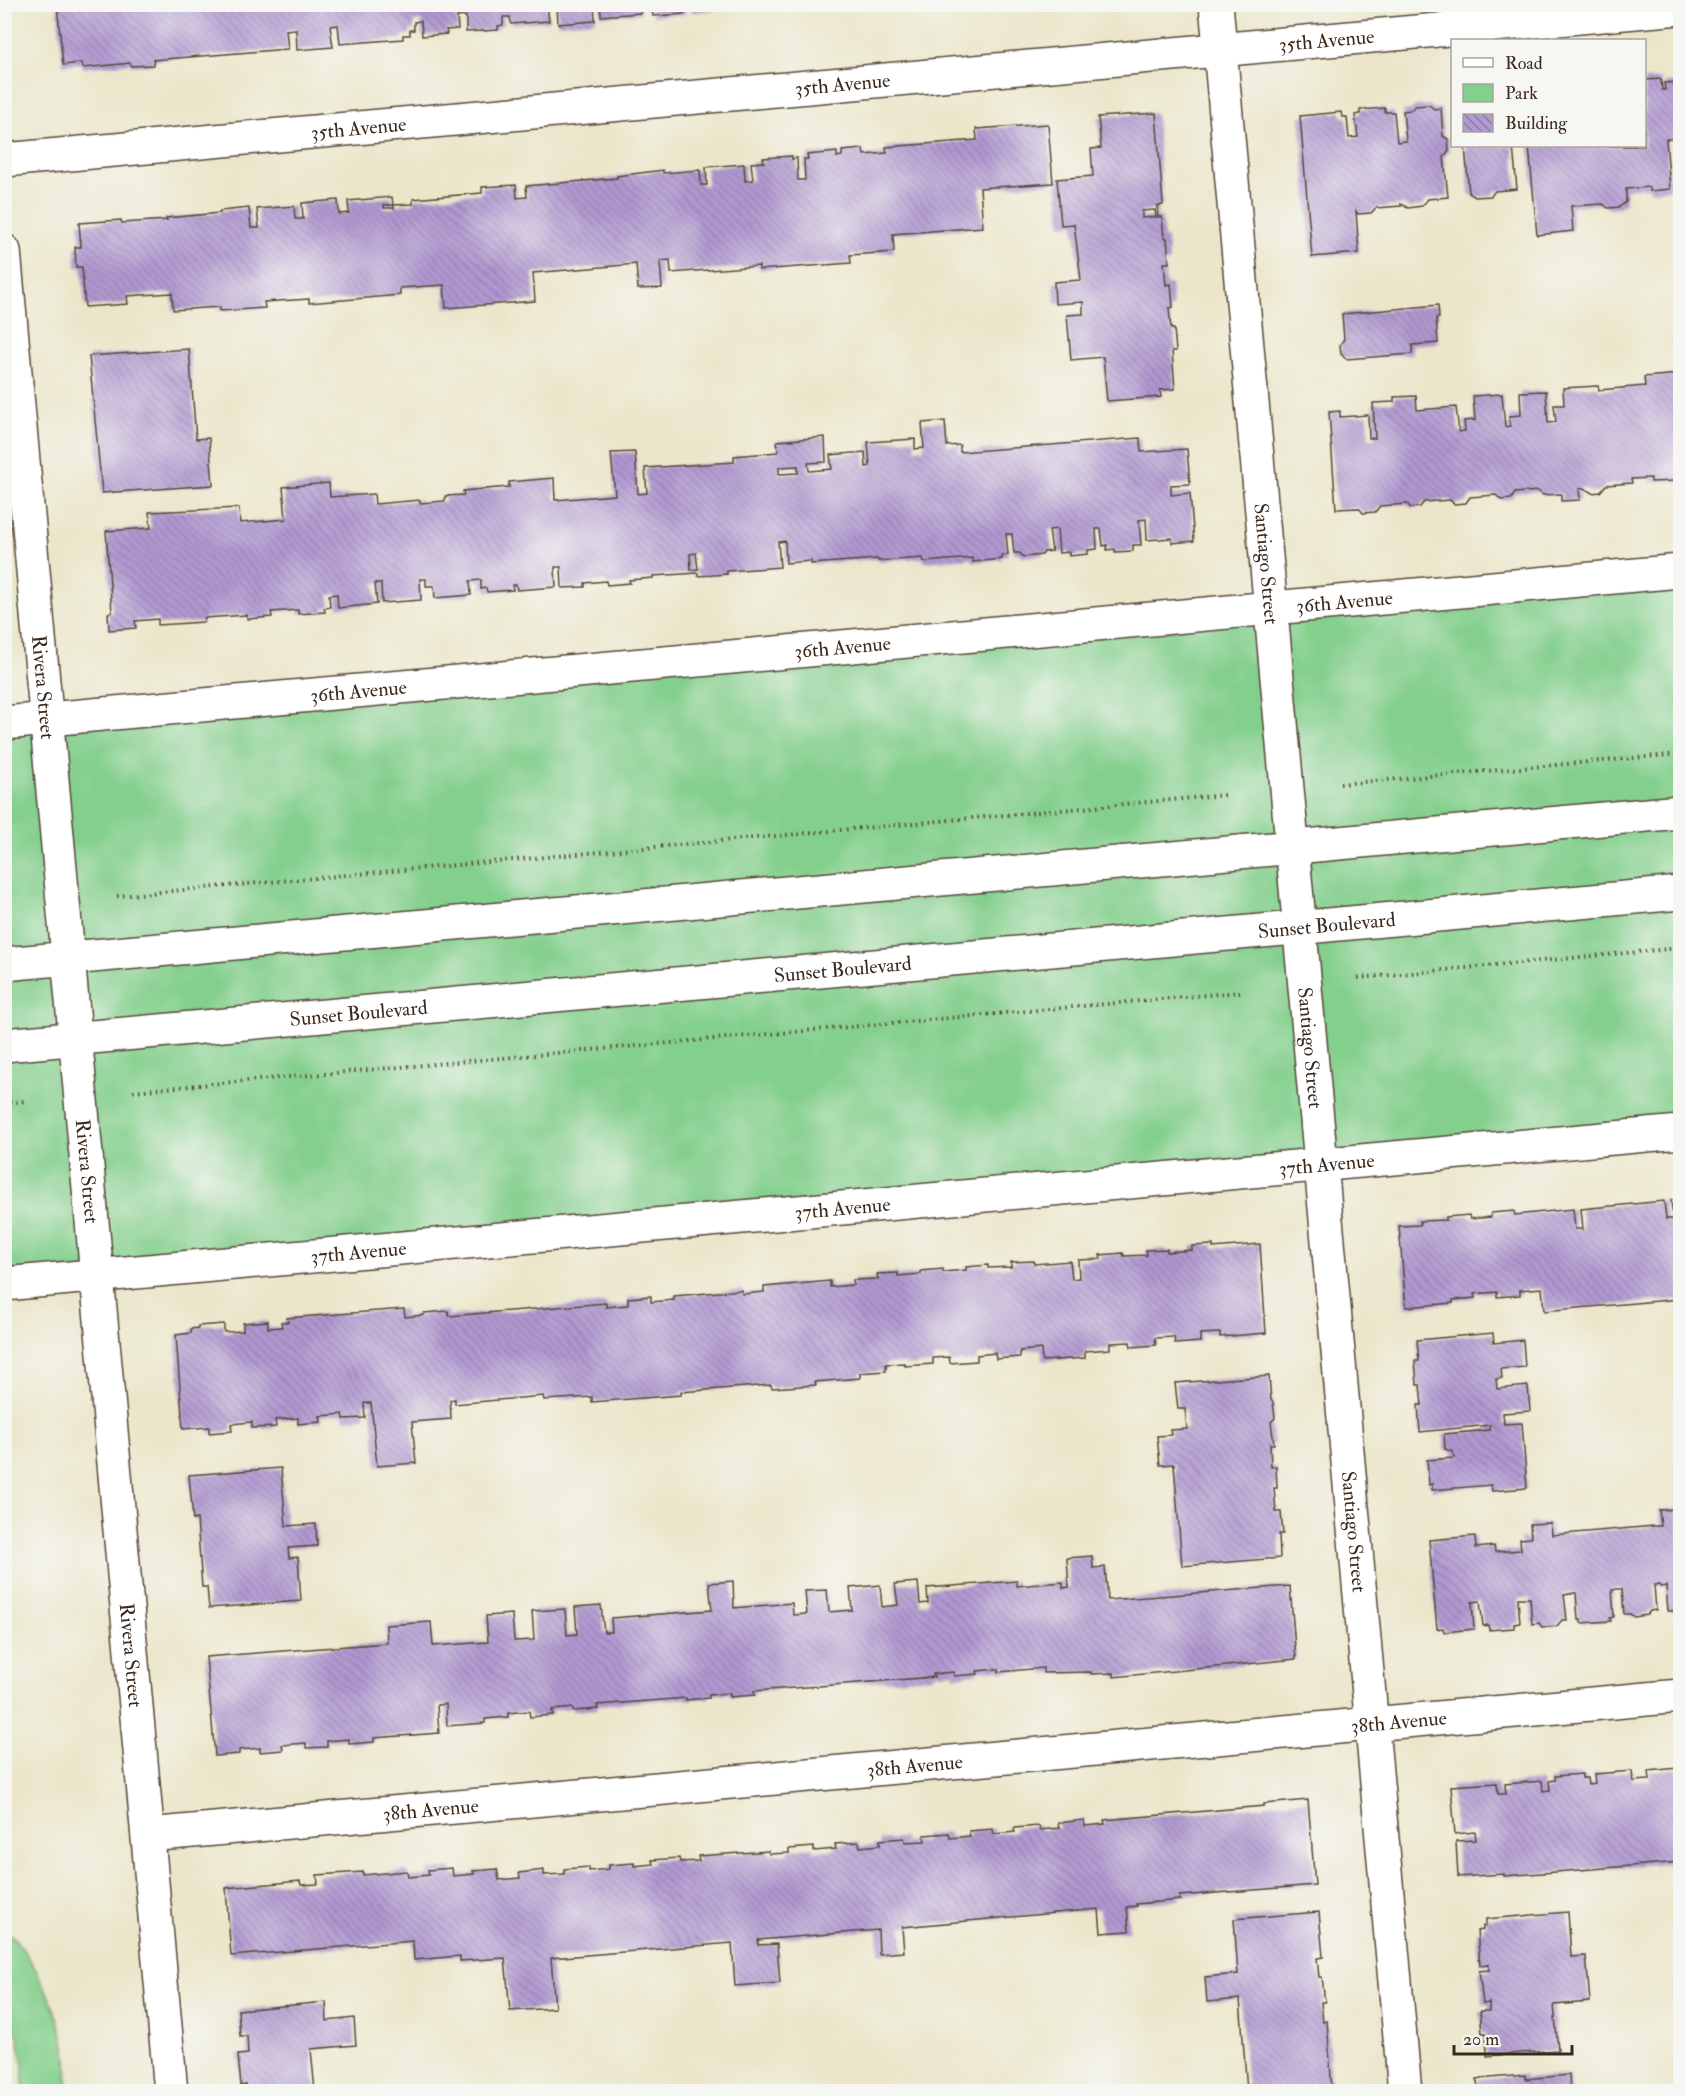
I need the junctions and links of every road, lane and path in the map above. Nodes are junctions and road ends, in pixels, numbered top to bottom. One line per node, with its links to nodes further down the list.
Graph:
1 (1216, 4): 3 (street, Santiago Street)
2 (1680, 8): 3 (street, 35th Avenue)
3 (1220, 50): 4 (street, 35th Avenue); 7 (street, Santiago Street)
4 (4, 160)
5 (4, 251): 8 (street, Rivera Street)
6 (1680, 571): 7 (street, 36th Avenue)
7 (1270, 608): 8 (street, 36th Avenue); 14 (street, Santiago Street)
8 (47, 719): 9 (street, 36th Avenue); 19 (street, Rivera Street)
9 (4, 723)
10 (1680, 754): 11 (path)
11 (1340, 784)
12 (1225, 795): 16 (path)
13 (1680, 812): 14 (street)
14 (1292, 847): 17 (street, Santiago Street); 19 (street)
15 (1680, 893): 17 (street, Sunset Boulevard)
16 (117, 896)
17 (1299, 927): 23 (street, Sunset Boulevard); 29 (street, Santiago Street)
18 (1680, 948): 21 (path)
19 (68, 958): 20 (street); 23 (street, Rivera Street)
20 (4, 964)
21 (1358, 978)
22 (1240, 992): 25 (path)
23 (76, 1039): 24 (street, Sunset Boulevard); 30 (street, Rivera Street)
24 (4, 1045)
25 (134, 1091)
26 (25, 1101): 27 (path)
27 (4, 1103)
28 (1680, 1132): 29 (street, 37th Avenue)
29 (1320, 1165): 30 (street, 37th Avenue); 33 (street, Santiago Street)
30 (97, 1276): 31 (street, 37th Avenue); 34 (street, Rivera Street)
31 (4, 1284)
32 (1680, 1696): 33 (street, 38th Avenue)
33 (1371, 1724): 34 (street, 38th Avenue); 36 (street, Santiago Street)
34 (148, 1835): 35 (street, Rivera Street)
35 (171, 2091)
36 (1405, 2091)

